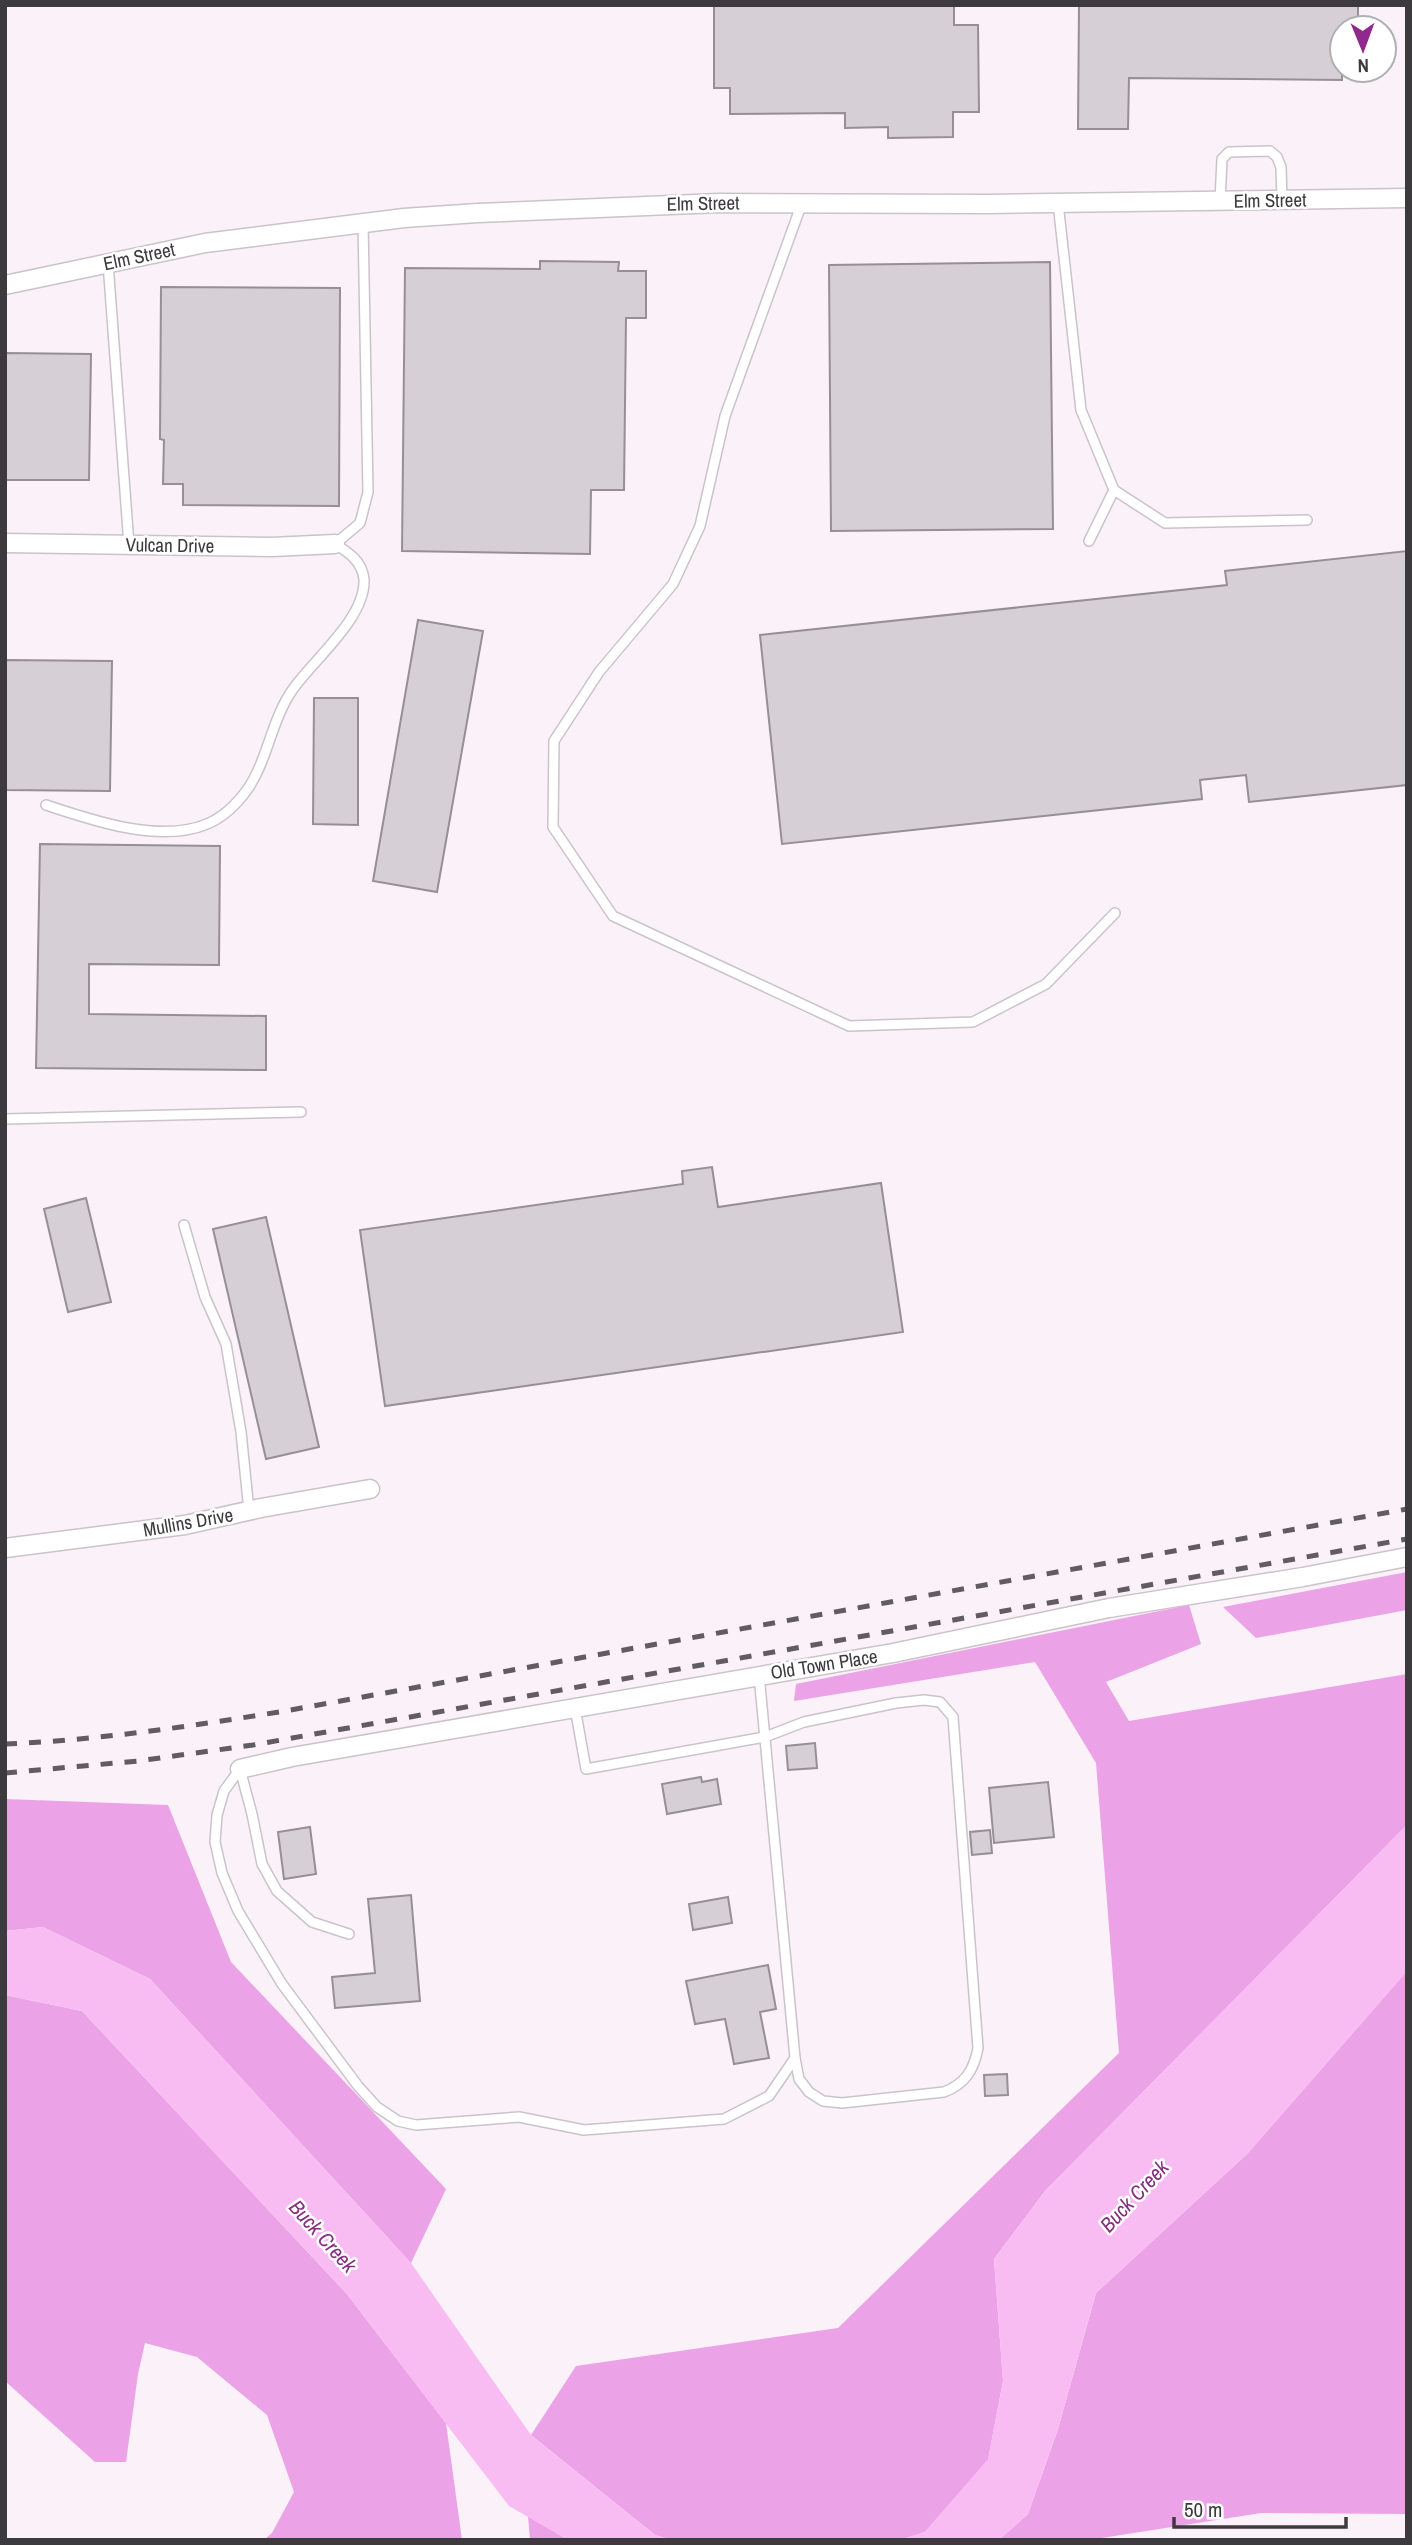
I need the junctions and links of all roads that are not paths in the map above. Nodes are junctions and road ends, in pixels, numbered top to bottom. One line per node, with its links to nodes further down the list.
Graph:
1 (1407, 198): 2 (street, Elm Street)
2 (1282, 200): 3 (street, Elm Street); 3 (lane)
3 (1220, 201): 5 (street, Elm Street)
4 (802, 203): 5 (street, Elm Street); 6 (street, Elm Street); 16 (lane)
5 (1058, 203): 9 (lane)
6 (363, 223): 7 (street, Elm Street); 13 (lane)
7 (108, 263): 8 (street, Elm Street); 14 (lane)
8 (5, 285)
9 (1114, 490): 10 (lane); 11 (lane)
10 (1307, 520)
11 (1090, 541)
12 (5, 543): 14 (street, Vulcan Drive)
13 (335, 544): 14 (street, Vulcan Drive); 15 (lane)
14 (129, 545)
15 (46, 806)
16 (1115, 913)
17 (301, 1112): 18 (lane)
18 (5, 1119)
19 (184, 1225): 21 (lane)
20 (370, 1489): 21 (street, Mullins Drive)
21 (249, 1511): 22 (street, Mullins Drive)
22 (5, 1548)
23 (1407, 1558): 24 (street, Old Town Place)
24 (759, 1675): 25 (street, Old Town Place); 26 (lane)
25 (575, 1707): 26 (lane); 27 (street, Old Town Place)
26 (765, 1737): 29 (lane); 29 (lane)
27 (240, 1769): 28 (lane); 29 (lane)
28 (349, 1934)
29 (795, 2058)

